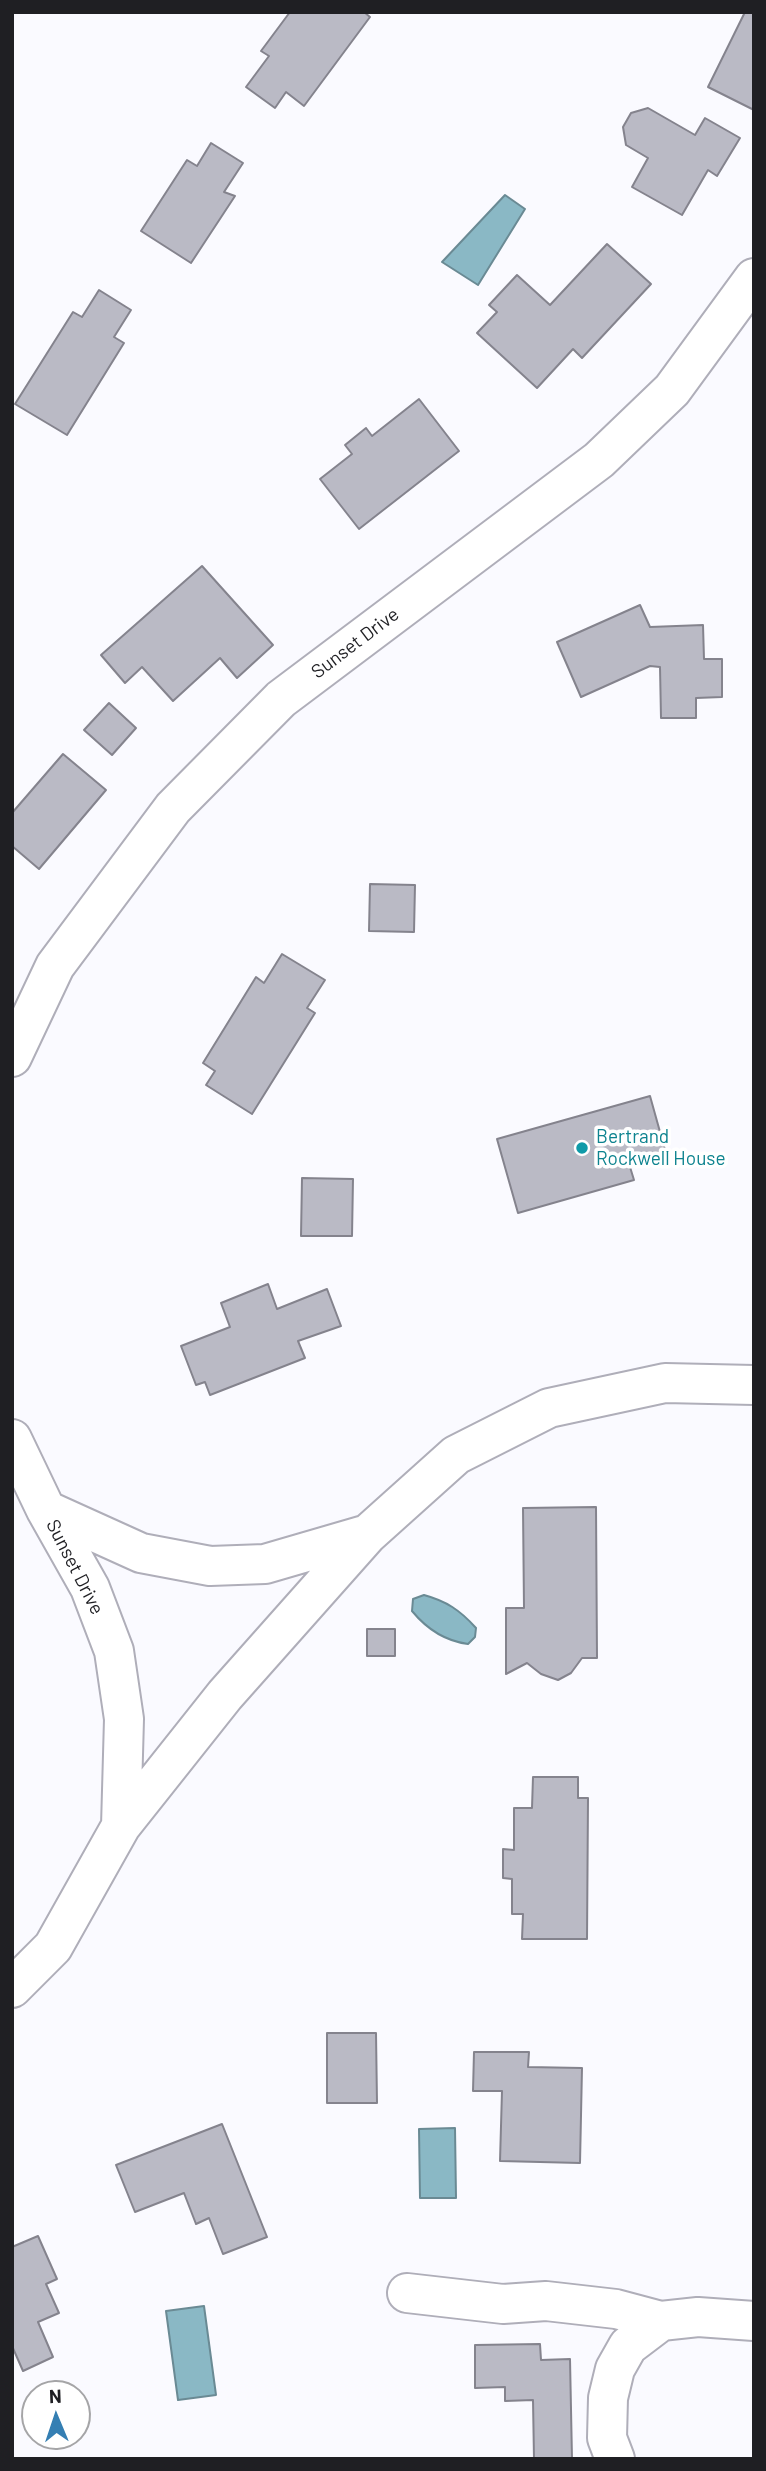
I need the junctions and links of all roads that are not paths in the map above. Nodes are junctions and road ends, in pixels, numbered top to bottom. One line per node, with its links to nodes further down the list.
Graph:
1 (754, 278): 2 (street, Sunset Drive)
2 (12, 1056)
3 (754, 1385): 6 (street, Sunset Drive)
4 (12, 1439): 5 (street, Sunset Drive)
5 (46, 1510): 6 (street); 7 (street, Sunset Drive)
6 (368, 1534): 7 (street, Sunset Drive)
7 (121, 1826): 8 (street, Sunset Drive)
8 (12, 1988)
9 (407, 2293): 10 (street)
10 (661, 2320): 11 (street); 12 (street)
11 (754, 2320)
12 (615, 2459)

